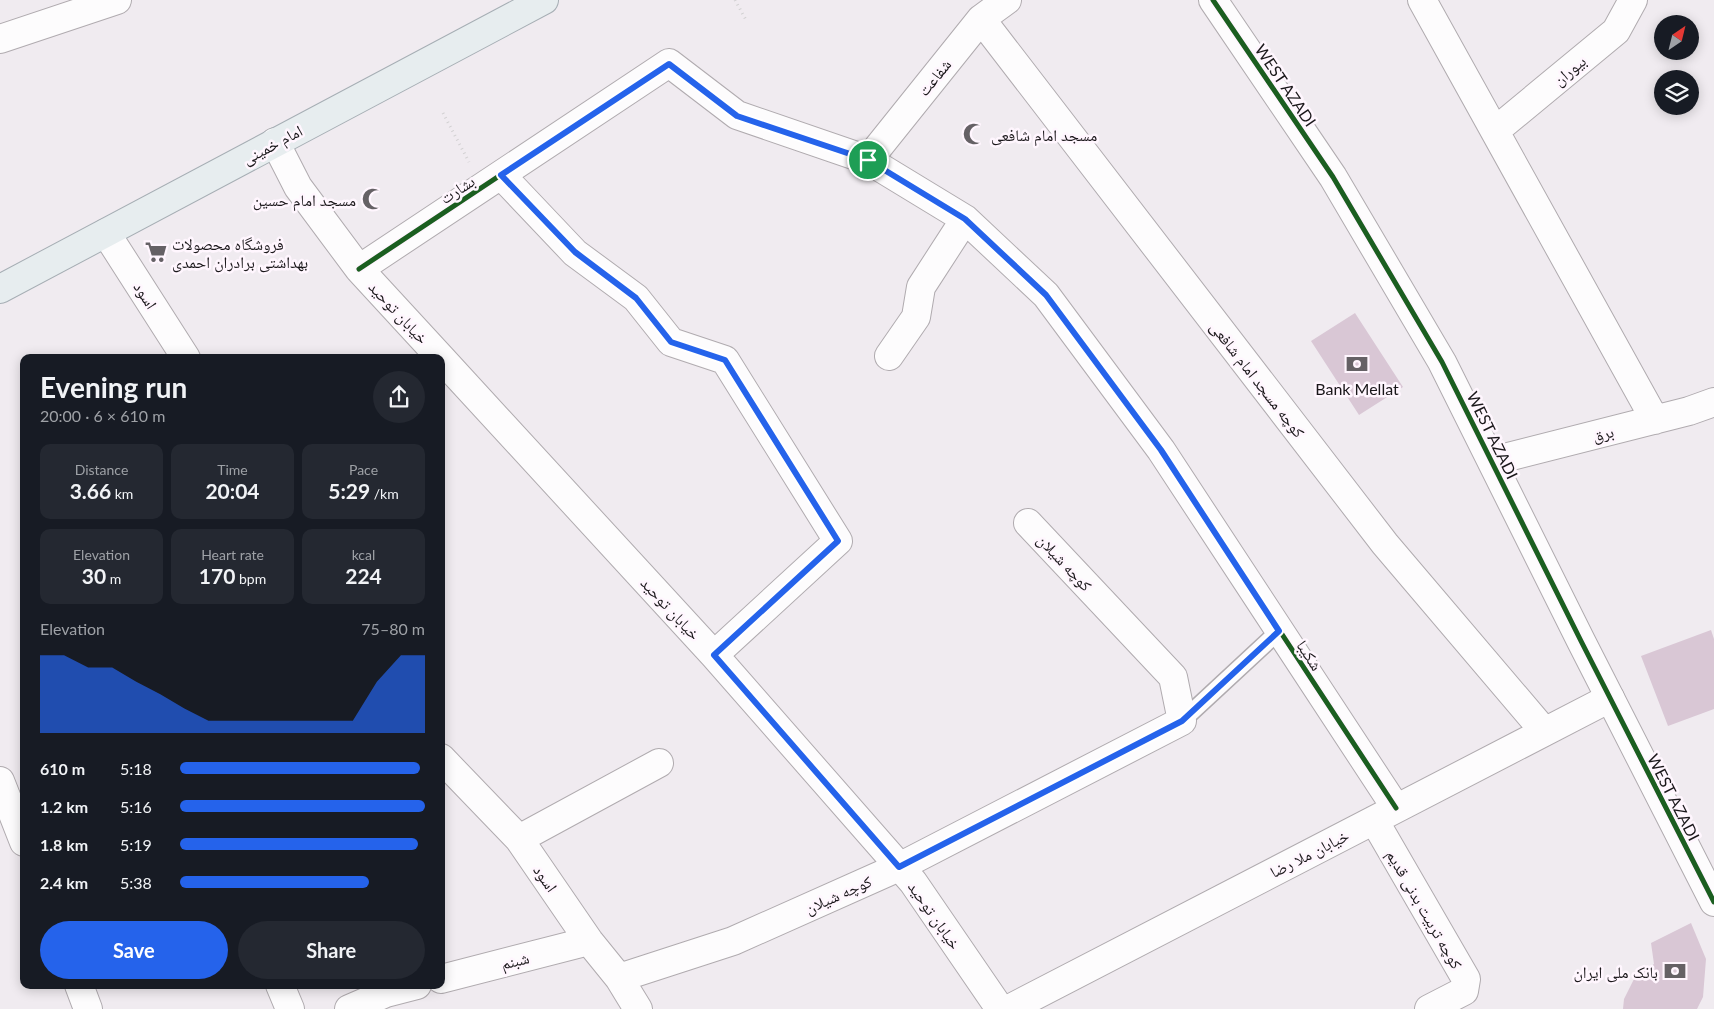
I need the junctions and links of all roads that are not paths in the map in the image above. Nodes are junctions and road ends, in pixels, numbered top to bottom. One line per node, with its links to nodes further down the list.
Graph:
1 (117, 0): 8 (street)
2 (544, 0): 11 (main road, امام خمینی)
3 (1007, 0): 7 (street, شفاعت)
4 (1213, 0): 24 (street, WEST AZADI)
5 (1422, 0): 10 (street)
6 (1633, 0): 10 (street, بیوران)
7 (981, 19): 12 (street, شفاعت); 30 (street, کوچه مسجد امام شافعی)
8 (0, 40)
9 (669, 64): 12 (street, شکیبا); 13 (street, بشارت)
10 (1495, 131): 23 (street)
11 (274, 142): 15 (main road, امام خمینی); 16 (street, خیابان توحید)
12 (868, 160): 14 (street, شکیبا)
13 (491, 181): 16 (street, بشارت); 27 (street)
14 (965, 219): 20 (street); 26 (street, شکیبا)
15 (106, 233): 17 (main road, امام خمینی); 18 (street, اسود)
16 (359, 269): 19 (street, خیابان توحید)
17 (0, 288)
18 (183, 354)
19 (437, 354)
20 (889, 356)
21 (445, 362): 27 (street, خیابان توحید)
22 (1714, 402): 23 (street, برق)
23 (1655, 420): 24 (street, برق)
24 (1492, 461): 28 (street, WEST AZADI)
25 (1028, 524): 29 (street, کوچه شیلان)
26 (1279, 631): 29 (lane, کوچه شیلان); 34 (street, شکیبا)
27 (714, 655): 37 (street, خیابان توحید)
28 (1610, 698): 30 (street, خیابان ملا رضا); 38 (street, WEST AZADI)
29 (1182, 721): 37 (street, کوچه شیلان)
30 (1544, 731): 34 (street, خیابان ملا رضا)
31 (445, 762): 36 (street, اسود)
32 (659, 763): 36 (street)
33 (0, 781): 35 (street)
34 (1385, 814): 51 (street, خیابان ملا رضا); 52 (street, کوچه تربیت بدنی قدیم)
35 (20, 832)
36 (519, 839): 39 (street, اسود)
37 (899, 867): 41 (street, کوچه شیلان); 50 (street, خیابان توحید)
38 (1714, 902)
39 (589, 941): 40 (street, شبنم); 41 (street, اسود)
40 (445, 978)
41 (619, 978): 49 (street, اسود)
42 (80, 989): 46 (street)
43 (282, 989): 47 (street)
44 (411, 989): 45 (street)
45 (390, 1001): 48 (street)
46 (88, 1009)
47 (290, 1009)
48 (349, 1009)
49 (638, 1009)
50 (1000, 1009)
51 (1008, 1009)
52 (1428, 1009)

